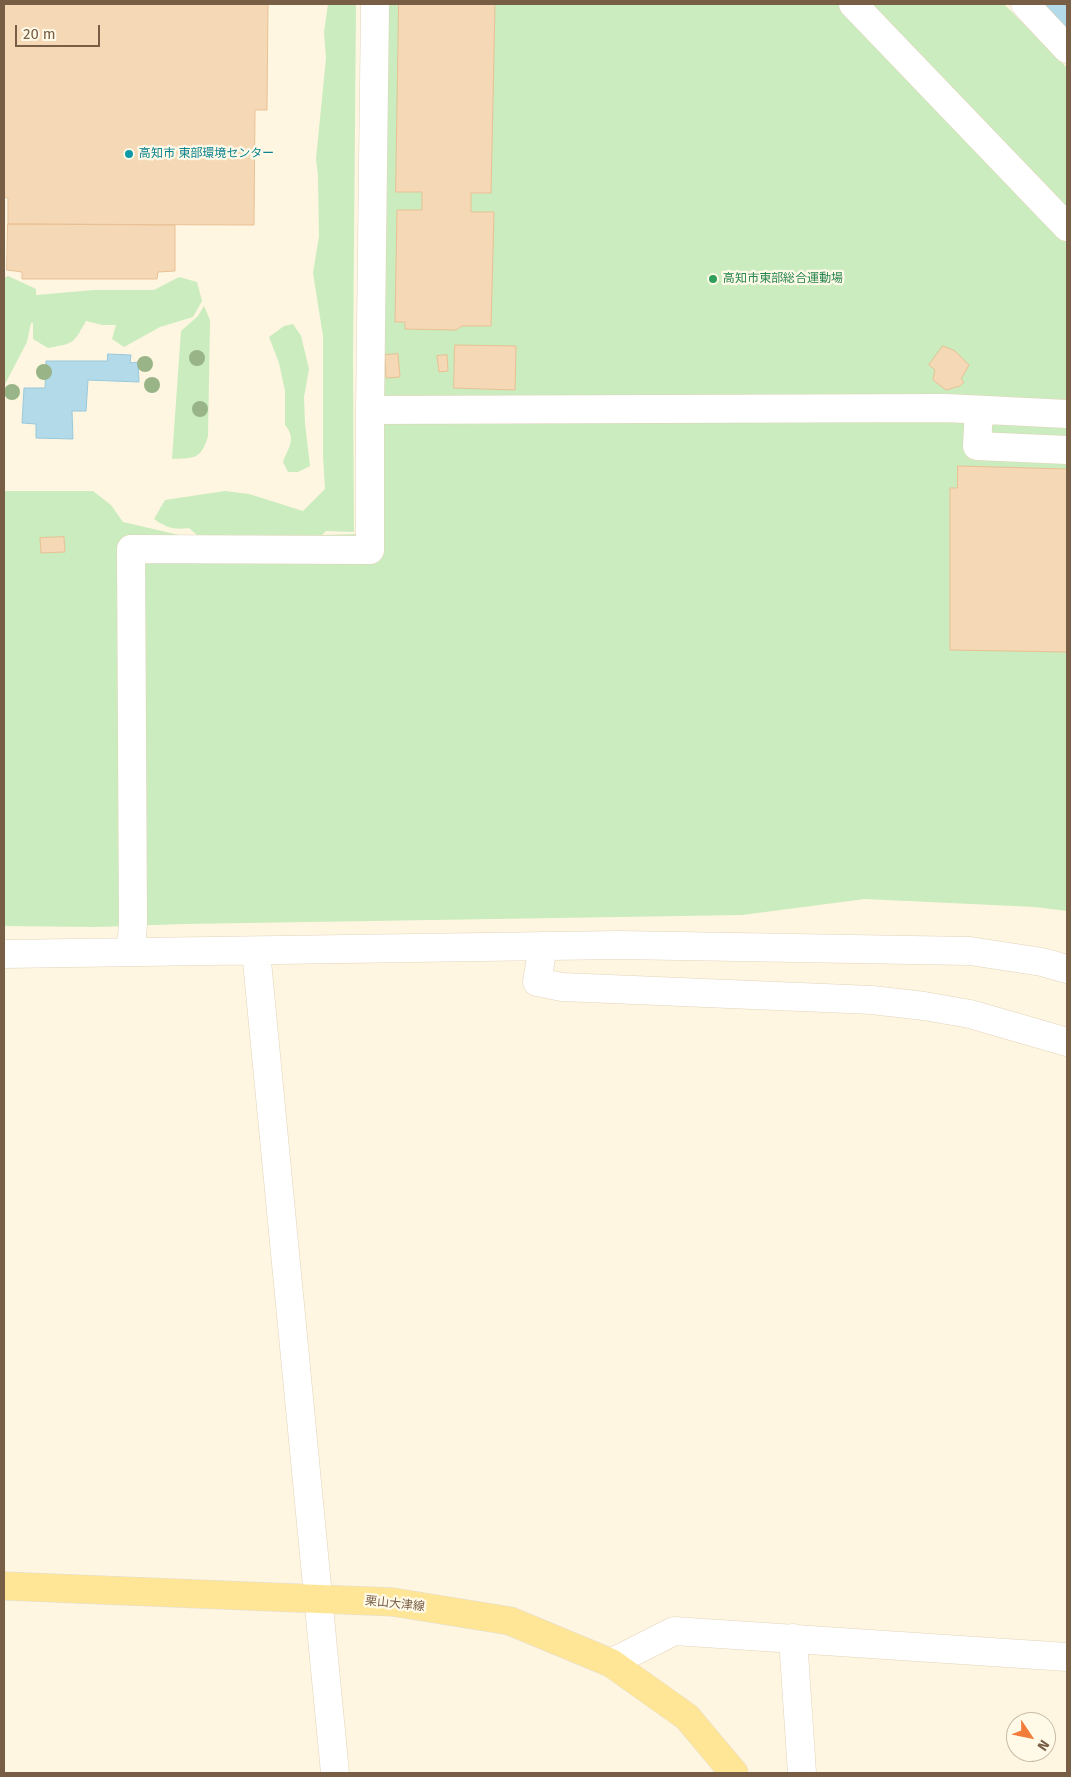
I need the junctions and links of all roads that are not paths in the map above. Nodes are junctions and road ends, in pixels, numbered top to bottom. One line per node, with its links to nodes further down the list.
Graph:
1 (375, 4): 6 (street)
2 (853, 4): 5 (street)
3 (1024, 4): 4 (street)
4 (1067, 49)
5 (1067, 227)
6 (370, 410): 7 (street); 12 (street)
7 (979, 410): 8 (street); 9 (street)
8 (1067, 414)
9 (1067, 450)
10 (543, 946): 11 (street); 14 (street); 15 (street)
11 (256, 951): 12 (street); 17 (street)
12 (130, 952): 13 (street)
13 (4, 954)
14 (1067, 969)
15 (1067, 1042)
16 (4, 1586): 17 (main road, 栗山大津線)
17 (319, 1599): 20 (main road, 栗山大津線); 21 (street)
18 (793, 1638): 19 (street); 20 (street); 23 (street)
19 (1067, 1657)
20 (611, 1663): 22 (main road, 栗山大津線)
21 (335, 1773)
22 (734, 1773)
23 (802, 1773)

